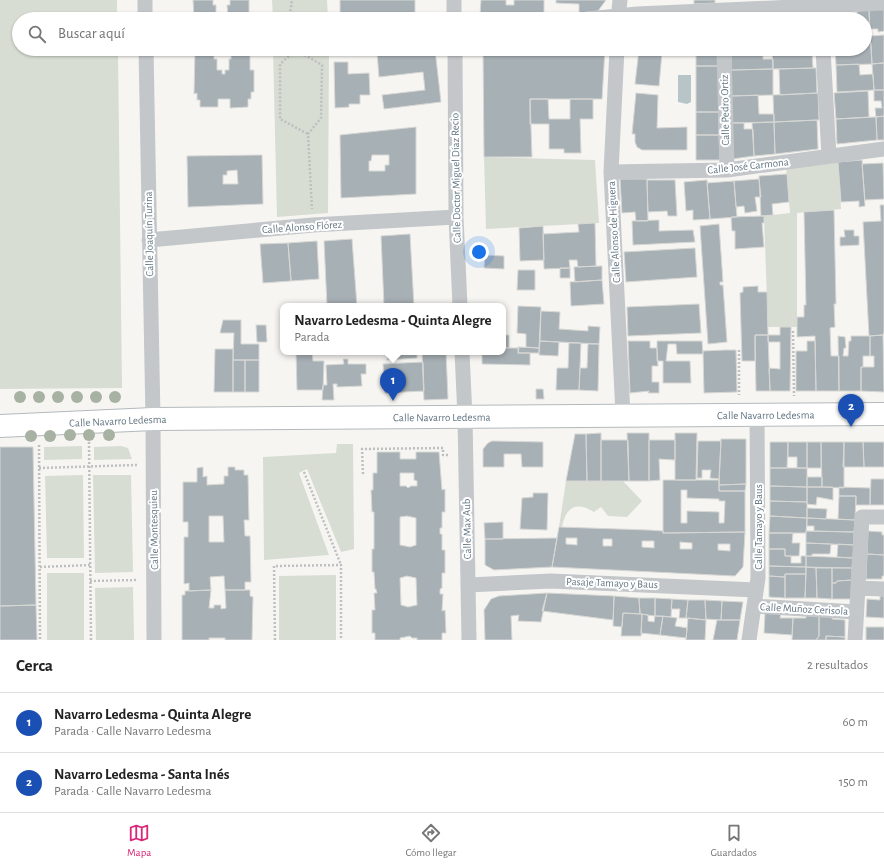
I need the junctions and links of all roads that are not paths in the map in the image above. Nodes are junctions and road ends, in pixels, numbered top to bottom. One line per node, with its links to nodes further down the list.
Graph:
1 (145, 0): 5 (street)
2 (454, 0): 6 (street)
3 (620, 0): 7 (street)
4 (884, 3): 8 (street)
5 (145, 12)
6 (454, 12)
7 (619, 12)
8 (822, 12)
9 (146, 56): 19 (street, Calle Joaquín Turina)
10 (455, 56): 18 (street, Calle Doctor Miguel Díaz Recio)
11 (617, 56): 17 (street, Calle Alonso de Higuera)
12 (724, 56): 16 (street, Calle Pedro Ortiz)
13 (823, 56): 15 (street)
14 (884, 149): 15 (street, Calle José Carmona)
15 (829, 156): 16 (street, Calle José Carmona)
16 (727, 170): 17 (street, Calle José Carmona)
17 (611, 172): 24 (street, Calle Alonso de Higuera)
18 (456, 217): 19 (street, Calle Alonso Flórez); 20 (street, Calle Doctor Miguel Díaz Recio)
19 (149, 240): 26 (street, Calle Joaquín Turina)
20 (460, 303)
21 (462, 355): 25 (street)
22 (748, 414): 23 (main road, Calle Navarro Ledesma); 24 (main road, Calle Navarro Ledesma); 32 (street, Calle Tamayo y Baus)
23 (884, 414)
24 (623, 415): 25 (main road, Calle Navarro Ledesma)
25 (466, 418): 26 (main road, Calle Navarro Ledesma); 29 (street, Calle Max Aub)
26 (153, 419): 27 (main road, Calle Navarro Ledesma); 35 (street, Calle Montesquieu)
27 (0, 426)
28 (884, 517): 30 (street, Calle Muñoz Cerisola)
29 (468, 585): 32 (street, Pasaje Tamayo y Baus); 36 (street, Calle Max Aub)
30 (858, 588): 31 (street); 34 (street, Calle Muñoz Cerisola)
31 (884, 589)
32 (756, 590): 33 (street, Calle Tamayo y Baus)
33 (754, 606): 34 (street, Calle Muñoz Cerisola); 37 (street, Calle Tamayo y Baus)
34 (856, 612): 38 (street)
35 (154, 640)
36 (470, 640)
37 (749, 640)
38 (855, 640)

